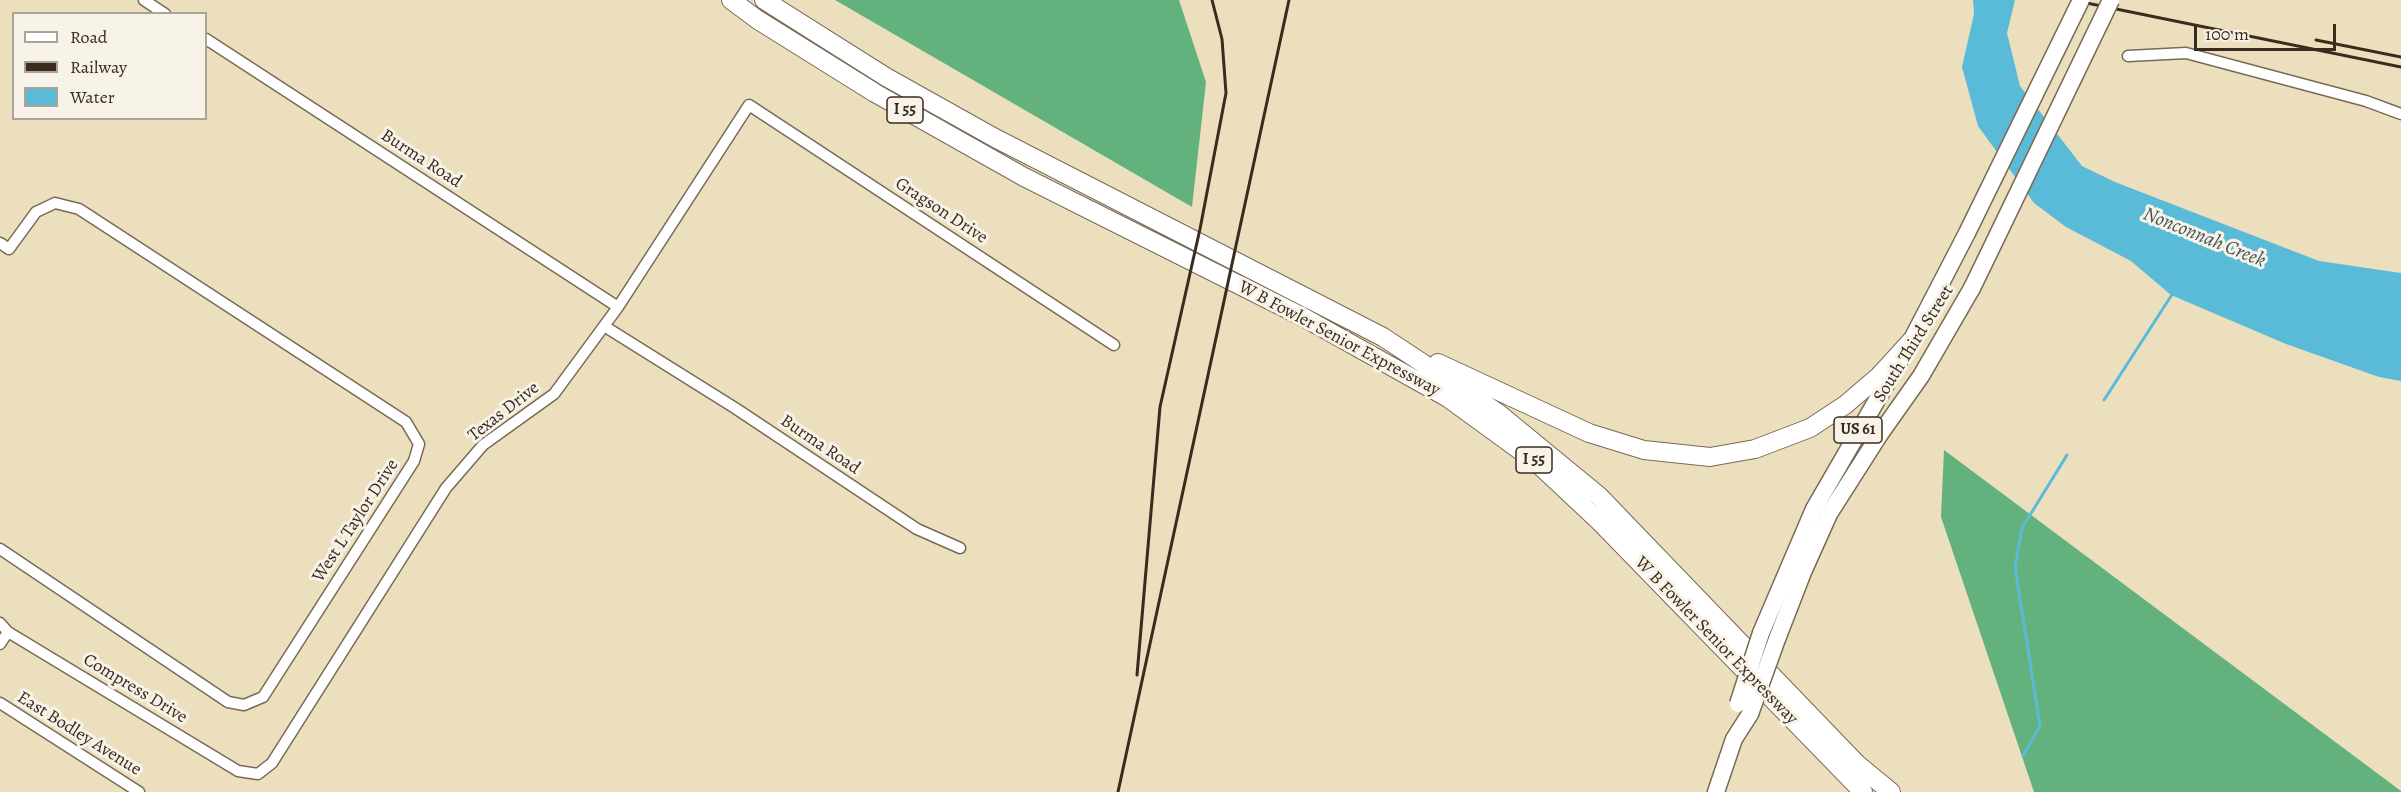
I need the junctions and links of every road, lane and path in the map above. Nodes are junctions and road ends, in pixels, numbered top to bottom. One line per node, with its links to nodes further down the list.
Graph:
1 (144, 0): 6 (street)
2 (731, 0): 27 (highway, W B Fowler Senior Expressway / I 55)
3 (764, 0): 14 (highway, W B Fowler Senior Expressway / I 55)
4 (2081, 0): 15 (main road, South Third Street / US 61, bridge)
5 (2111, 0): 23 (main road, South Third Street / US 61, bridge)
6 (162, 12)
7 (207, 40): 12 (street, Burma Road)
8 (2128, 56): 10 (street)
9 (749, 105): 12 (street, Texas Drive); 16 (street, Gragson Drive)
10 (2401, 114)
11 (0, 243): 18 (street, West L Taylor Drive)
12 (618, 307): 13 (street, Texas Drive)
13 (604, 326): 17 (street, Burma Road); 24 (street, Texas Drive)
14 (1383, 338): 15 (highway); 28 (highway, W B Fowler Senior Expressway / I 55)
15 (1911, 340): 23 (main road, South Third Street / US 61, bridge)
16 (1114, 345)
17 (960, 548)
18 (0, 549)
19 (0, 623): 20 (street, Compress Drive)
20 (8, 632): 21 (street); 24 (street, Compress Drive)
21 (0, 644)
22 (0, 704): 25 (street, East Bodley Avenue)
23 (1744, 709): 26 (main road, South Third Street / US 61)
24 (258, 774)
25 (140, 792)
26 (1716, 792)
27 (1863, 792)
28 (1891, 792)

